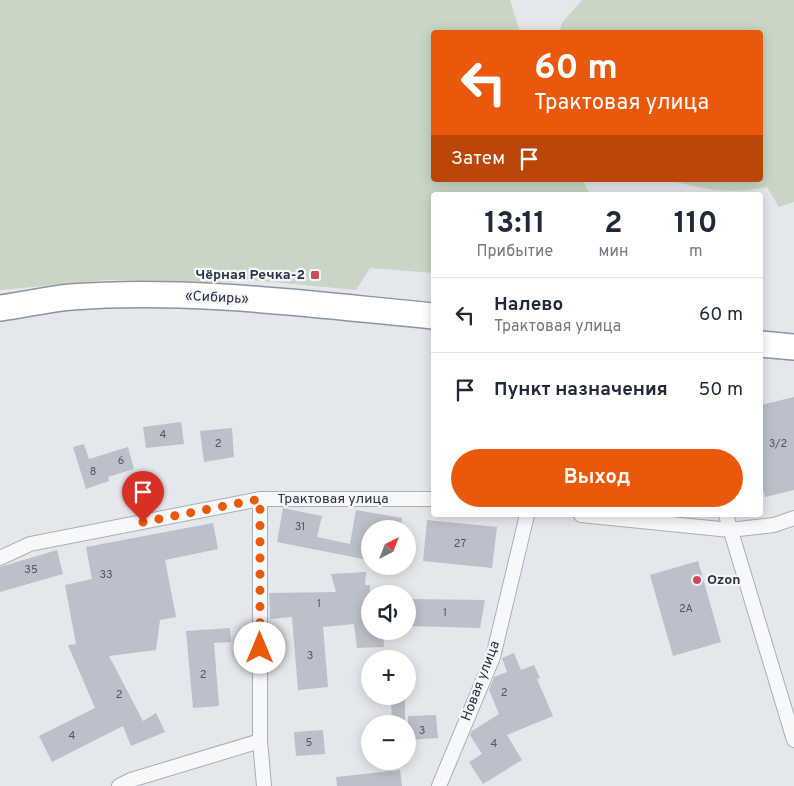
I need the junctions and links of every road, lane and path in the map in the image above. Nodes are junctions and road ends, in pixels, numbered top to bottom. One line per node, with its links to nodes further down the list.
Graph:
1 (0, 308): 2 (highway, «Сибирь»)
2 (431, 316)
3 (763, 344): 4 (highway)
4 (794, 346)
5 (260, 499): 6 (street, Трактовая улица); 12 (street, Трактовая улица); 14 (street)
6 (431, 500)
7 (527, 517): 17 (street, Новая улица)
8 (601, 517): 11 (street)
9 (727, 517): 11 (street)
10 (794, 518): 11 (street)
11 (730, 530): 13 (street)
12 (0, 558)
13 (794, 740)
14 (260, 741): 15 (street); 16 (street)
15 (119, 786)
16 (264, 786)
17 (439, 786)

